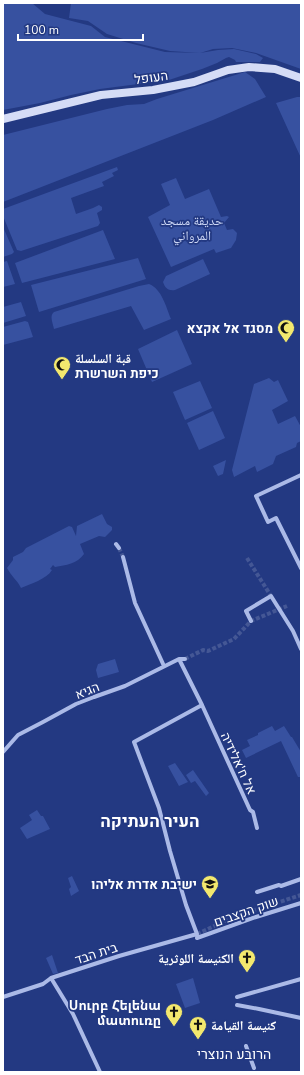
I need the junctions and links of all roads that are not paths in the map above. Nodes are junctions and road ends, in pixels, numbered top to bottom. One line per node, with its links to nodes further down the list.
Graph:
1 (301, 78): 2 (street, העופל)
2 (3, 119)
3 (301, 475): 5 (street)
4 (123, 557): 10 (street)
5 (301, 568)
6 (251, 622): 7 (street)
7 (301, 649)
8 (185, 659): 9 (street, הגיא)
9 (179, 660): 10 (street, הגיא); 11 (street, אל ח'אלידיה)
10 (164, 666): 12 (street, הגיא)
11 (202, 706): 13 (street, אל ח'אלידיה); 17 (street)
12 (3, 752)
13 (257, 828)
14 (301, 879): 15 (street)
15 (257, 892)
16 (301, 903): 17 (street, שוק הקצבים)
17 (197, 936): 18 (street, בית הבד)
18 (52, 978): 20 (street, בית הבד); 26 (street)
19 (301, 979): 21 (street)
20 (3, 997)
21 (237, 997)
22 (237, 1005): 23 (street)
23 (301, 1018)
24 (246, 1046): 25 (street)
25 (254, 1068)
26 (100, 1072)

